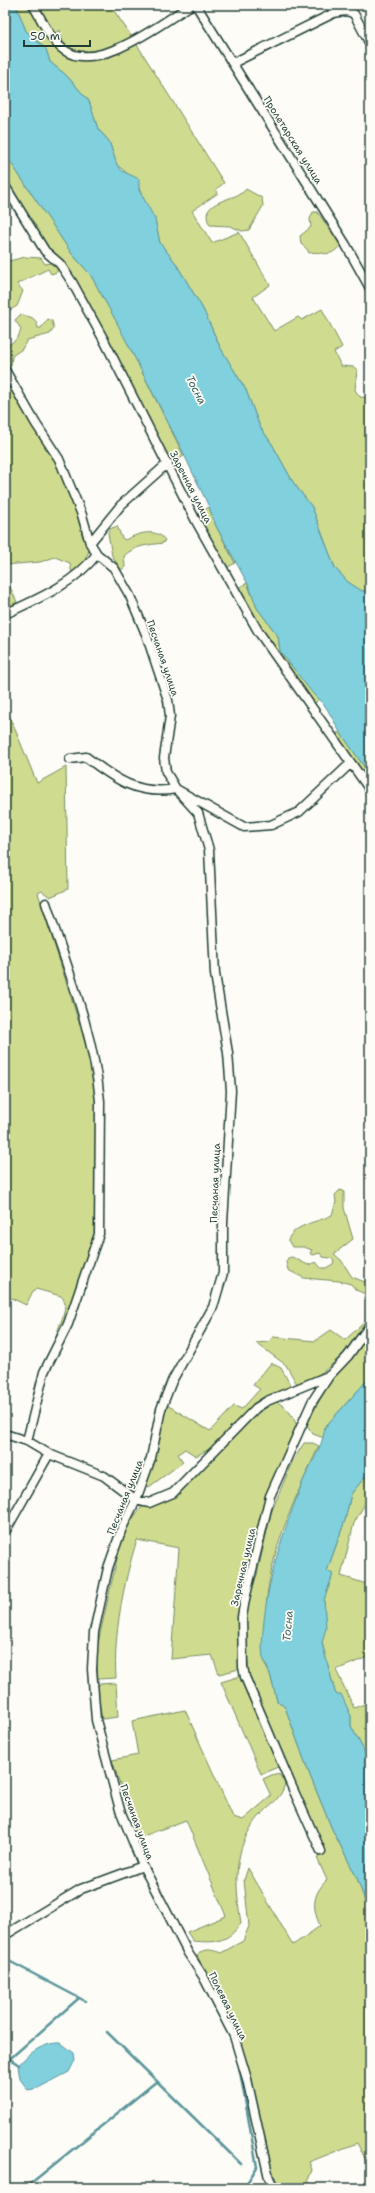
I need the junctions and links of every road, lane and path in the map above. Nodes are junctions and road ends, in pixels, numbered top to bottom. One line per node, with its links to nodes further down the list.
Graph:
1 (33, 5): 2 (street)
2 (190, 5)
3 (196, 5): 5 (street, Пролетарская улица)
4 (370, 44): 5 (street)
5 (233, 63): 7 (street, Пролетарская улица)
6 (5, 186): 9 (street, Заречная улица)
7 (370, 288)
8 (5, 370): 10 (street, Песчаная улица)
9 (168, 463): 10 (street); 14 (street, Заречная улица)
10 (90, 543): 11 (street, Песчаная улица)
11 (97, 554): 12 (street); 15 (street, Песчаная улица)
12 (5, 614)
13 (70, 759): 15 (street)
14 (350, 763): 15 (street); 16 (street, Заречная улица)
15 (176, 789): 23 (street, Песчаная улица)
16 (370, 790)
17 (46, 903): 21 (street)
18 (370, 1325): 19 (street, Заречная улица)
19 (329, 1376): 23 (street); 25 (street, Заречная улица)
20 (5, 1434): 21 (street)
21 (27, 1441): 22 (street)
22 (49, 1454): 23 (street); 24 (street)
23 (136, 1500): 26 (street, Песчаная улица)
24 (5, 1532)
25 (321, 1851)
26 (143, 1866): 27 (street, Песчаная улица); 28 (street, Полевая улица)
27 (5, 1935)
28 (274, 2188)

